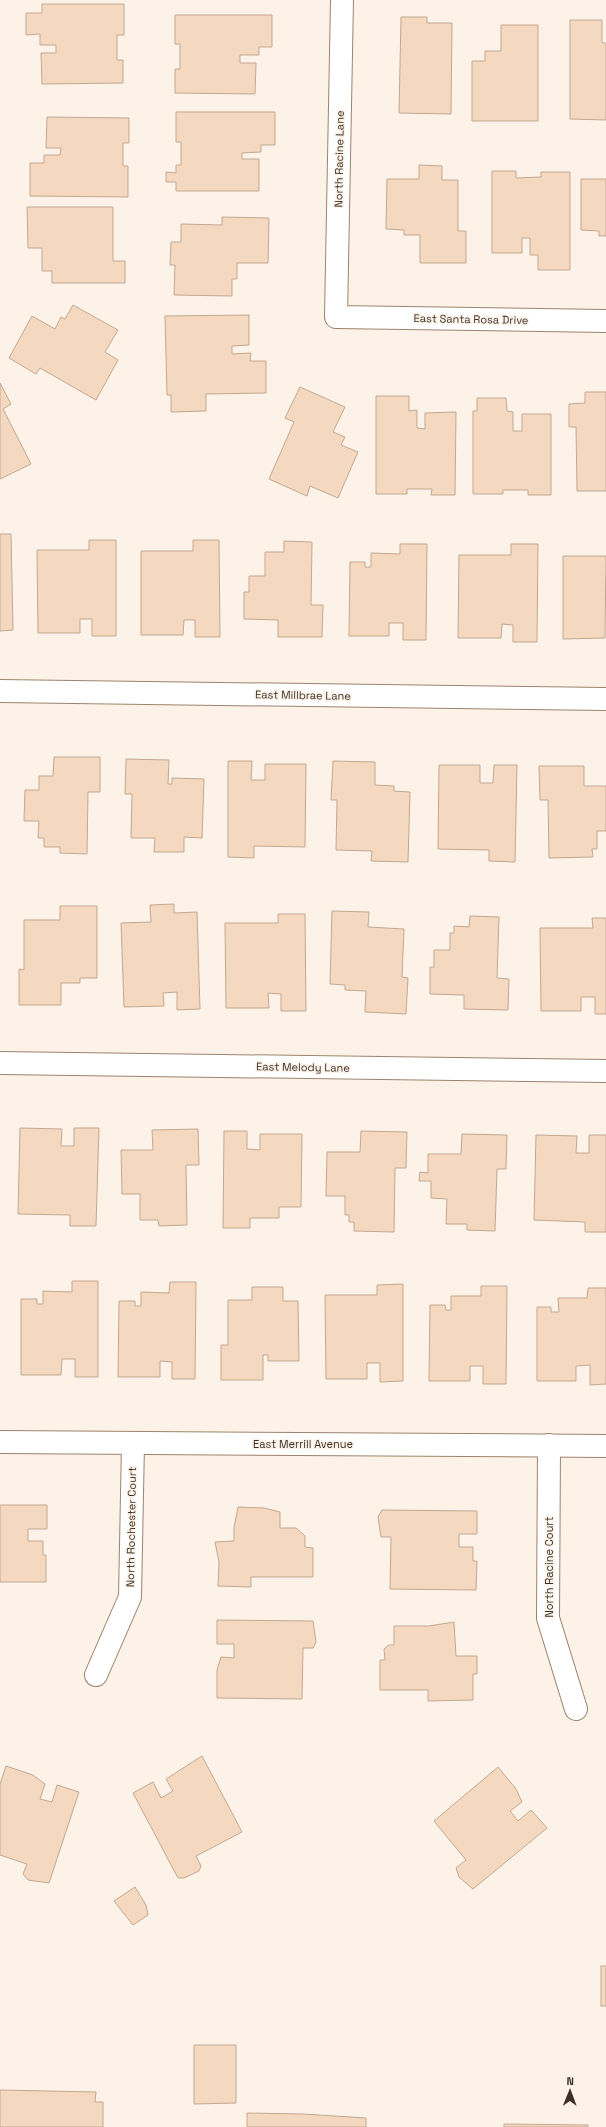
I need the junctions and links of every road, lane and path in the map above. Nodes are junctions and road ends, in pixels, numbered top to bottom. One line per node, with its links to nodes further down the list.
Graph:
1 (342, 0): 2 (street, North Racine Lane)
2 (336, 317): 3 (street, East Santa Rosa Drive)
3 (606, 321)
4 (0, 691): 5 (street, East Millbrae Lane)
5 (606, 699)
6 (0, 1063): 7 (street, East Melody Lane)
7 (606, 1071)
8 (0, 1442): 9 (street, East Merrill Avenue)
9 (133, 1443): 10 (street, East Merrill Avenue); 12 (street, North Rochester Court)
10 (550, 1446): 11 (street, East Merrill Avenue); 13 (street, North Racine Court)
11 (606, 1446)
12 (96, 1675)
13 (576, 1709)

